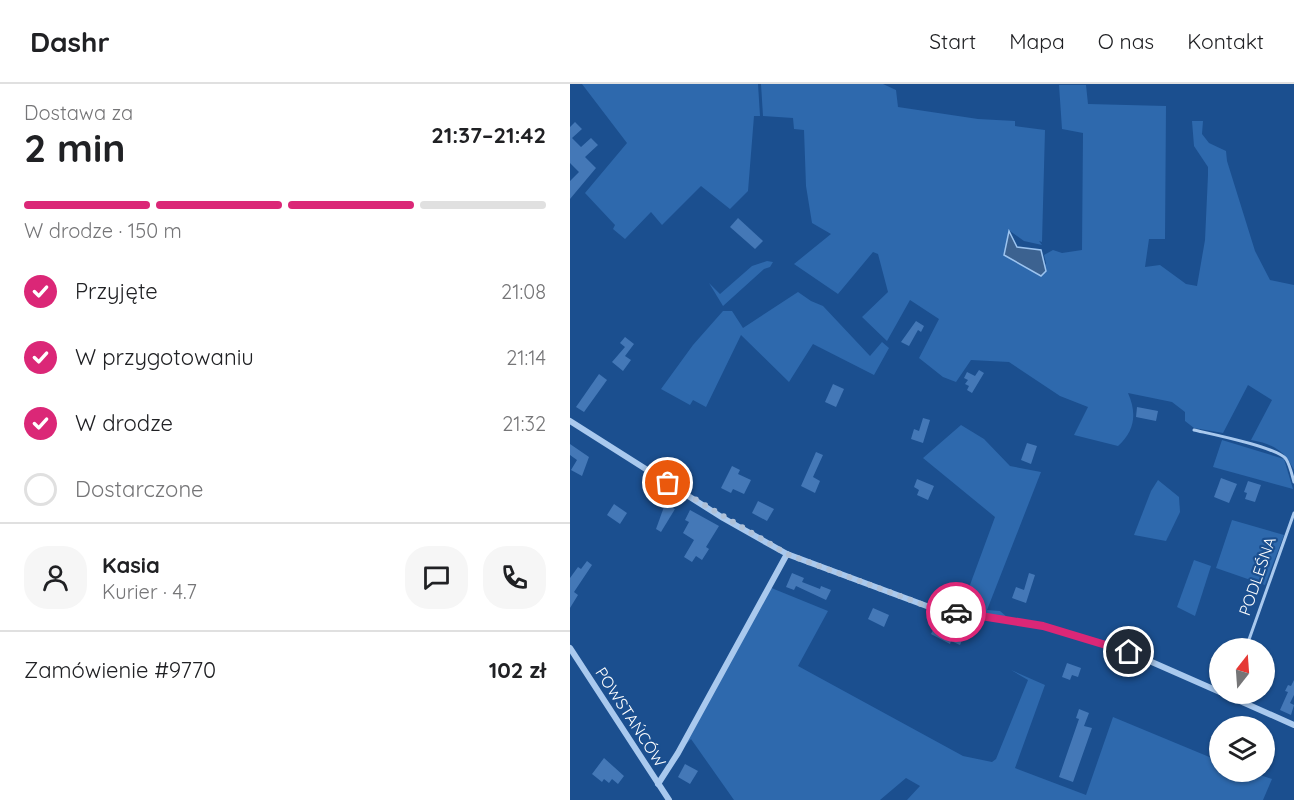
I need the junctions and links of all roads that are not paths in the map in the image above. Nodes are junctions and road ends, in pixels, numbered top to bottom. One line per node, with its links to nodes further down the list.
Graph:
1 (570, 421): 5 (street)
2 (1194, 430): 3 (lane)
3 (1294, 482)
4 (1294, 513): 6 (lane, PODLEŚNA)
5 (787, 554): 8 (street); 11 (street)
6 (1250, 638)
7 (570, 648): 11 (street, POWSTAŃCÓW)
8 (1209, 688)
9 (1249, 704): 10 (street)
10 (1294, 725)
11 (658, 784): 12 (street, POWSTAŃCÓW)
12 (669, 800)

